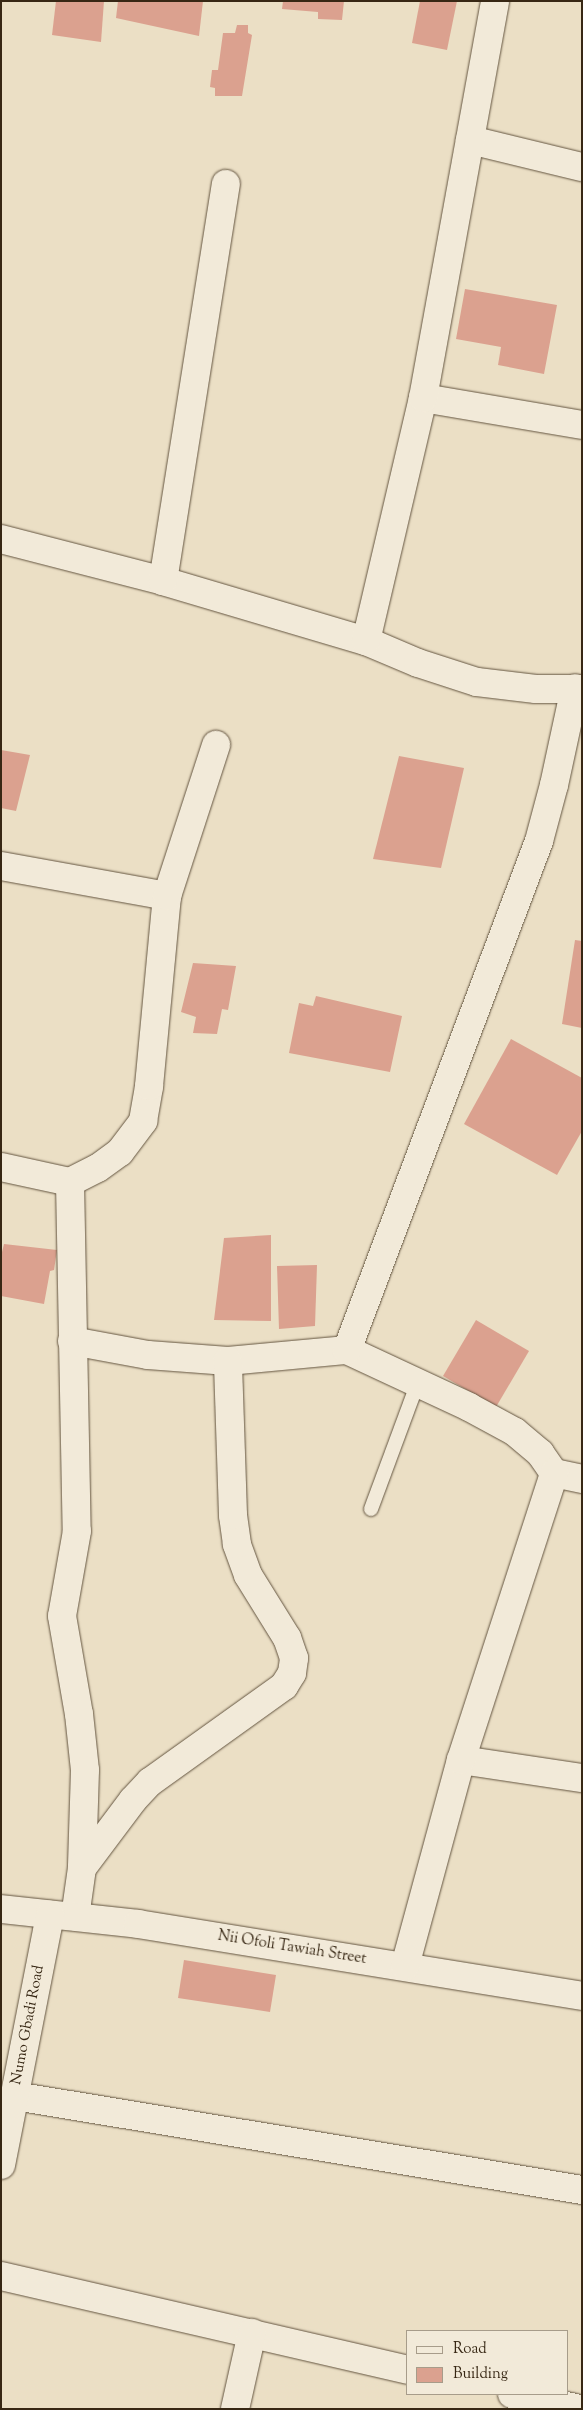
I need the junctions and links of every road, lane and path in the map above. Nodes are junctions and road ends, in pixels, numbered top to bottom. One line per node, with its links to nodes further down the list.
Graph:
1 (495, 1): 2 (street)
2 (470, 140): 3 (street); 5 (street)
3 (582, 167)
4 (226, 184): 8 (street)
5 (423, 398): 6 (street); 9 (street)
6 (582, 425)
7 (1, 539): 8 (street)
8 (163, 581): 9 (street)
9 (366, 641): 10 (street)
10 (578, 688): 17 (street)
11 (216, 745): 13 (street)
12 (1, 866): 13 (street)
13 (167, 896): 15 (street)
14 (1, 1167): 15 (street)
15 (70, 1182): 16 (street, Numo Gbadi Road)
16 (72, 1341): 18 (street); 25 (street, Numo Gbadi Road)
17 (347, 1350): 18 (street); 19 (street)
18 (228, 1361): 25 (street)
19 (418, 1382): 20 (street); 22 (lane)
20 (554, 1473): 21 (street); 23 (street)
21 (582, 1479)
22 (371, 1509)
23 (461, 1760): 24 (street); 28 (street)
24 (582, 1778)
25 (82, 1868): 27 (street, Numo Gbadi Road)
26 (1, 1909): 27 (street, Nii Ofoli Tawiah Street)
27 (62, 1916): 28 (street, Nii Ofoli Tawiah Street); 30 (street, Numo Gbadi Road)
28 (405, 1966): 29 (street, Nii Ofoli Tawiah Street)
29 (582, 1996)
30 (15, 2096): 31 (street, Numo Gbadi Road); 32 (street)
31 (1, 2165)
32 (582, 2190)
33 (1, 2276): 34 (street)
34 (252, 2333): 35 (street); 37 (street)
35 (406, 2370)
36 (517, 2395): 38 (street)
37 (235, 2409)
38 (580, 2409)

